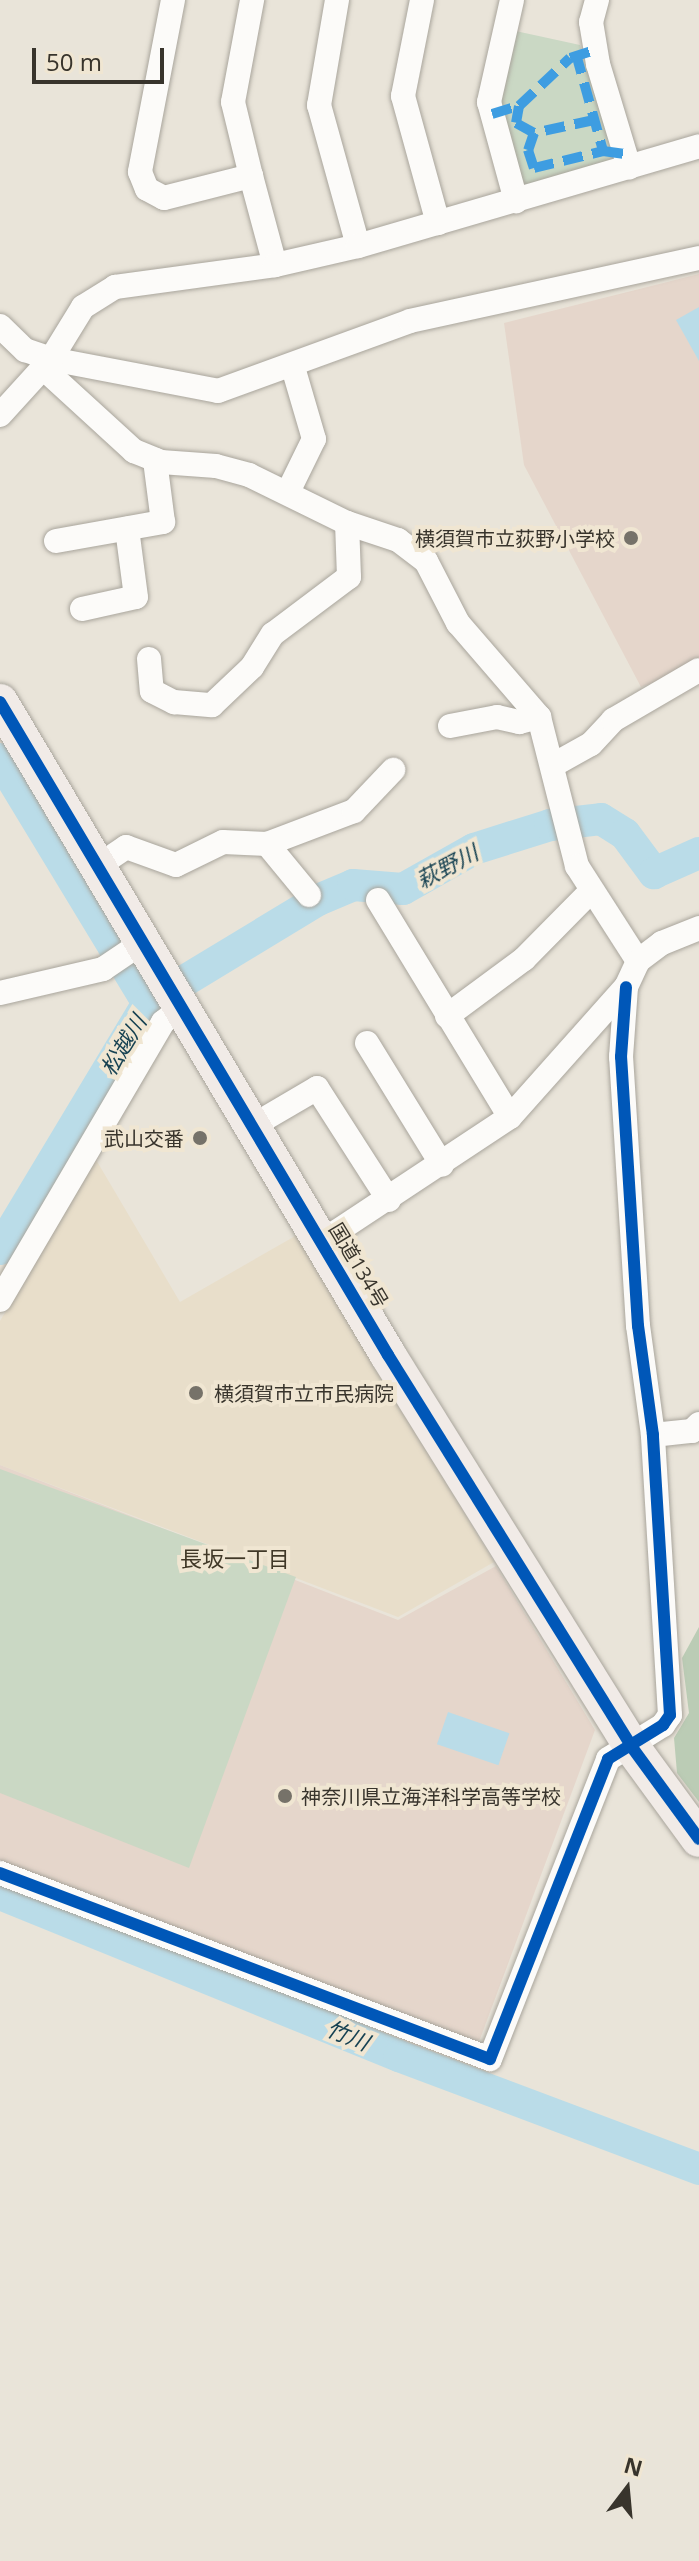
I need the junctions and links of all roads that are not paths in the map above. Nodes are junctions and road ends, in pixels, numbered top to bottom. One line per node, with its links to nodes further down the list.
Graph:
1 (173, 0): 9 (street)
2 (252, 0): 9 (street)
3 (337, 0): 12 (street)
4 (422, 0): 11 (street)
5 (512, 0): 10 (street)
6 (597, 0): 8 (street)
7 (699, 146): 8 (street)
8 (629, 167): 10 (street)
9 (251, 176): 14 (street)
10 (516, 201): 11 (street)
11 (438, 223): 12 (street)
12 (358, 246): 14 (street)
13 (699, 258): 17 (street)
14 (275, 265): 16 (street)
15 (0, 326): 16 (street)
16 (46, 363): 17 (street); 18 (street); 19 (street)
17 (293, 367): 20 (street)
18 (0, 415)
19 (155, 460): 20 (street); 22 (street)
20 (288, 492): 21 (street)
21 (347, 523): 25 (street); 28 (street)
22 (127, 529): 23 (street); 24 (street)
23 (56, 541)
24 (82, 609)
25 (149, 659)
26 (699, 670): 30 (street)
27 (0, 702): 33 (highway, 国道134号)
28 (539, 717): 29 (street); 30 (street)
29 (450, 726)
30 (555, 764): 34 (street)
31 (393, 770): 32 (street)
32 (267, 844): 33 (street); 35 (street)
33 (98, 866): 38 (highway, 国道134号)
34 (591, 891): 39 (street); 43 (street)
35 (309, 895)
36 (378, 900): 43 (street)
37 (699, 928): 39 (street)
38 (143, 942): 41 (street); 42 (highway, 国道134号)
39 (638, 961): 40 (street)
40 (626, 987): 45 (street); 52 (street)
41 (0, 993)
42 (175, 995): 46 (highway, 国道134号); 50 (street)
43 (447, 1016): 45 (street)
44 (367, 1043): 47 (street)
45 (510, 1117): 47 (street)
46 (254, 1125): 48 (street); 49 (highway, 国道134号)
47 (442, 1165): 48 (street)
48 (389, 1200): 49 (street)
49 (321, 1242): 53 (highway, 国道134号)
50 (0, 1300)
51 (699, 1424): 52 (street)
52 (653, 1435): 53 (street)
53 (631, 1746): 54 (highway, 国道134号); 55 (street)
54 (699, 1839)
55 (0, 1873)

